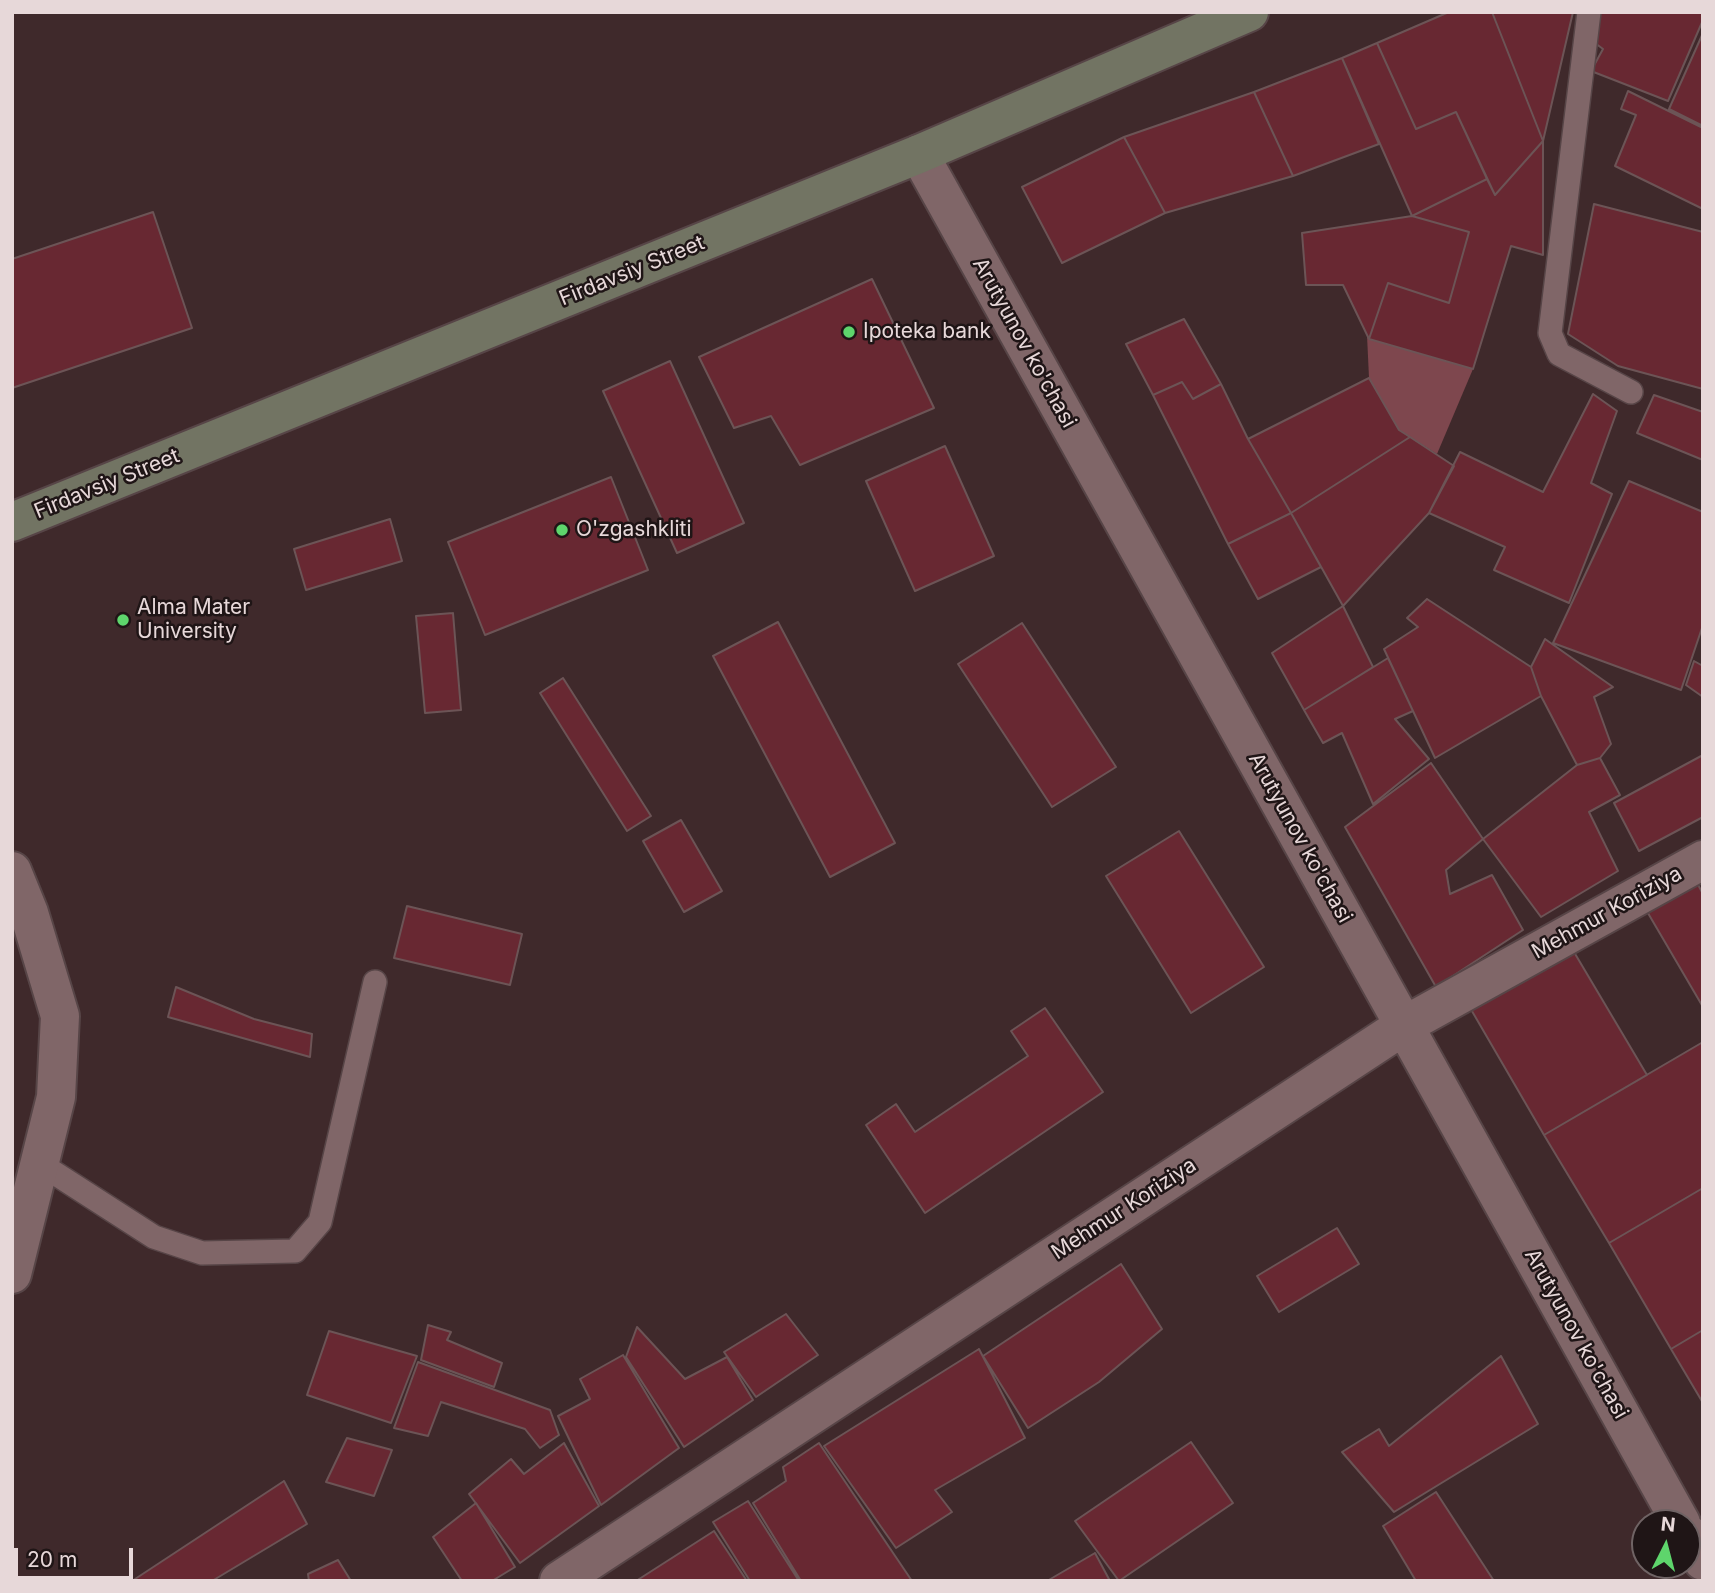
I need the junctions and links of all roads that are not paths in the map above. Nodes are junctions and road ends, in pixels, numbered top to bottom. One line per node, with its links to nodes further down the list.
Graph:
1 (1249, 12): 3 (main road, Firdavsiy Street)
2 (1589, 12): 4 (lane)
3 (919, 154): 5 (main road, Firdavsiy Street); 9 (street, Arutyunov ko'chasi)
4 (1631, 392)
5 (12, 522)
6 (1703, 860): 9 (street, Mehmur Koriziya)
7 (12, 871): 10 (street)
8 (375, 982): 10 (lane)
9 (1405, 1025): 12 (street, Arutyunov ko'chasi); 13 (street, Mehmur Koriziya)
10 (39, 1163): 11 (street)
11 (12, 1274)
12 (1673, 1509)
13 (559, 1581)

